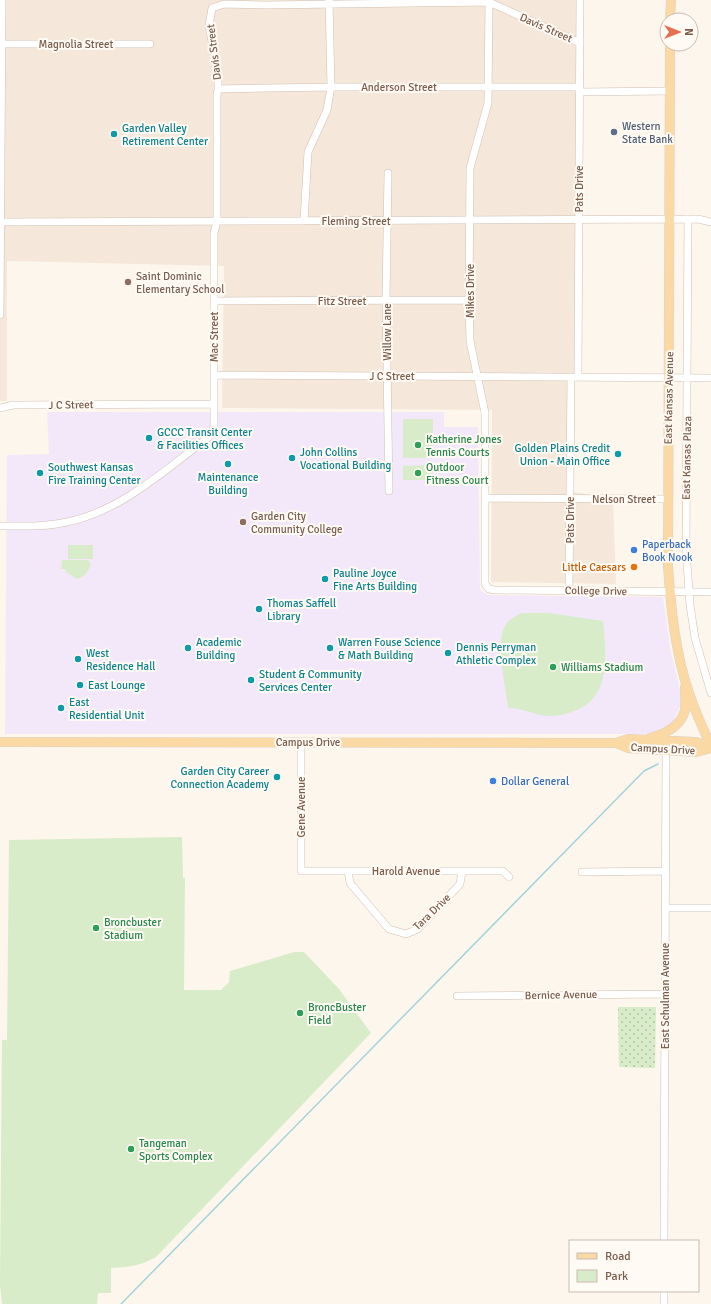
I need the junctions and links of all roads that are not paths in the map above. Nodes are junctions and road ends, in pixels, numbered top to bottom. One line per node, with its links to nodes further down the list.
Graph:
1 (2, 0): 9 (street)
2 (580, 0): 7 (street, Pats Drive)
3 (670, 0): 6 (main road)
4 (489, 1): 5 (street, Davis Street); 7 (street, Davis Street); 12 (street, Mikes Drive)
5 (329, 2): 11 (street); 14 (street, Davis Street)
6 (670, 12)
7 (580, 43): 15 (street, Pats Drive)
8 (150, 44): 9 (street, Magnolia Street)
9 (1, 50): 13 (street)
10 (670, 52): 16 (main road, East Kansas Avenue)
11 (331, 87): 12 (street, Anderson Street); 14 (street, Anderson Street); 22 (street)
12 (489, 87): 15 (street, Anderson Street); 24 (street, Mikes Drive)
13 (1, 88): 25 (street)
14 (218, 89): 21 (street, Mac Street)
15 (579, 89): 16 (street, Anderson Street); 18 (street, Pats Drive)
16 (670, 91): 19 (main road, East Kansas Avenue)
17 (388, 174): 23 (street, Willow Lane)
18 (579, 220): 19 (street, Fleming Street); 24 (street, Fleming Street); 34 (street, Pats Drive)
19 (670, 220): 20 (street, Fleming Street); 35 (main road, East Kansas Avenue)
20 (688, 220): 26 (street, Fleming Street); 36 (street, East Kansas Plaza)
21 (217, 221): 22 (street, Fleming Street); 25 (street, Fleming Street); 29 (street, Mac Street)
22 (304, 221): 23 (street, Fleming Street)
23 (387, 221): 24 (street, Fleming Street); 27 (street, Willow Lane)
24 (470, 221): 28 (street, Mikes Drive)
25 (0, 222): 30 (street)
26 (711, 222)
27 (386, 300): 28 (street, Fitz Street); 29 (street, Fitz Street); 32 (street, Willow Lane)
28 (469, 300): 33 (street, Mikes Drive)
29 (214, 301): 31 (street, Mac Street)
30 (0, 315)
31 (214, 375): 32 (street, J C Street); 38 (street, Mac Street)
32 (387, 376): 33 (street, J C Street); 40 (street, Willow Lane)
33 (477, 376): 34 (street, J C Street); 41 (street, Mikes Drive)
34 (574, 377): 35 (street, J C Street); 42 (street, Pats Drive)
35 (669, 377): 36 (street, J C Street); 43 (main road, East Kansas Avenue)
36 (688, 378): 37 (street, J C Street); 48 (street, East Kansas Plaza)
37 (711, 378)
38 (214, 404): 39 (street, J C Street); 44 (street, Mac Street)
39 (0, 408)
40 (389, 491)
41 (485, 498): 42 (street, Nelson Street); 45 (street, Mikes Drive)
42 (570, 499): 43 (street, Nelson Street); 46 (street, Pats Drive)
43 (668, 499): 47 (main road, East Kansas Avenue)
44 (0, 526)
45 (485, 584): 46 (street, College Drive)
46 (569, 590): 47 (street, College Drive)
47 (670, 591): 48 (street, College Drive); 50 (main road, East Kansas Avenue)
48 (689, 592): 49 (street, College Drive); 51 (street, East Kansas Plaza)
49 (711, 592)
50 (685, 678): 52 (main road); 56 (main road, East Kansas Avenue)
51 (711, 693)
52 (642, 739): 55 (main road, Campus Drive); 56 (main road, Campus Drive)
53 (0, 742): 54 (main road, Campus Drive)
54 (301, 742): 55 (main road, Campus Drive); 58 (street, Gene Avenue)
55 (616, 743): 57 (main road, Campus Drive)
56 (711, 747): 57 (main road, Campus Drive)
57 (666, 751): 61 (street, East Schulman Avenue)
58 (301, 871): 59 (street, Harold Avenue)
59 (348, 871): 60 (street, Harold Avenue); 60 (street, Tara Drive)
60 (462, 871): 63 (street, Harold Avenue)
61 (666, 871): 62 (street); 64 (street, East Schulman Avenue)
62 (582, 872)
63 (509, 877)
64 (665, 908): 65 (street); 66 (street, East Schulman Avenue)
65 (711, 908)
66 (664, 994): 67 (street, Bernice Avenue); 68 (street, East Schulman Avenue)
67 (457, 996)
68 (664, 1240)
69 (664, 1292): 70 (street)
70 (664, 1304)

